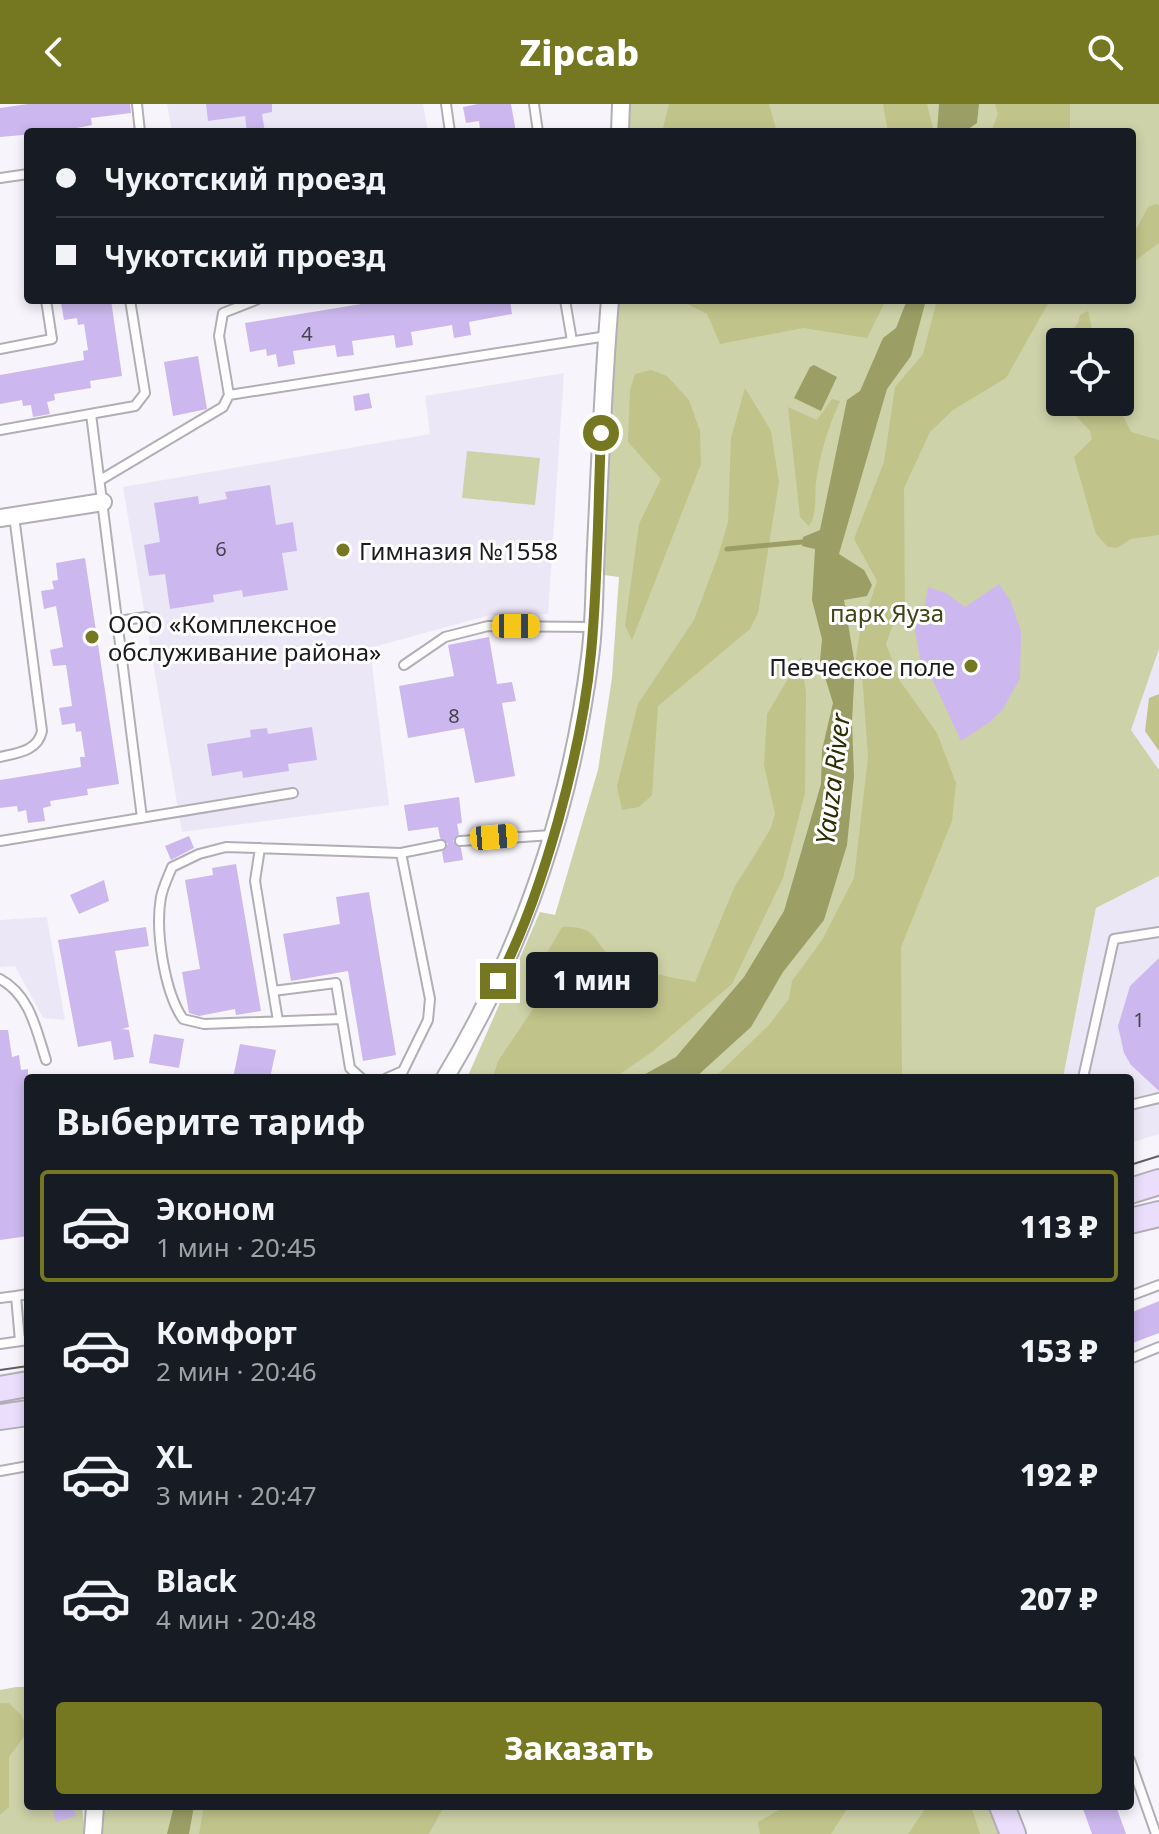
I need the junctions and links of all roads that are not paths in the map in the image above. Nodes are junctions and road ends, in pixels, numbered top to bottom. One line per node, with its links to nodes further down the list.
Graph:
1 (137, 104): 5 (lane)
2 (446, 104): 6 (lane)
3 (534, 104): 7 (lane)
4 (621, 104): 8 (street)
5 (140, 128)
6 (449, 128)
7 (537, 128)
8 (620, 128)
9 (24, 175): 10 (lane)
10 (0, 178)
11 (47, 304): 18 (lane)
12 (131, 304): 20 (lane)
13 (246, 304): 19 (lane)
14 (566, 304): 17 (lane)
15 (610, 304): 16 (street)
16 (607, 336): 17 (lane); 27 (street)
17 (572, 341): 19 (lane)
18 (0, 349)
19 (229, 395): 22 (lane)
20 (91, 414): 21 (lane); 22 (lane)
21 (0, 430)
22 (102, 479): 23 (lane)
23 (103, 502): 24 (street); 26 (lane)
24 (7, 517): 29 (lane)
25 (146, 617): 26 (lane)
26 (118, 621): 31 (lane)
27 (592, 627): 28 (lane); 32 (street)
28 (404, 665)
29 (0, 757)
30 (293, 793): 31 (lane)
31 (142, 818): 33 (lane)
32 (552, 835): 34 (lane); 46 (street)
33 (0, 841)
34 (460, 841)
35 (441, 845): 37 (lane)
36 (260, 848): 37 (lane); 40 (lane); 42 (lane)
37 (401, 853): 45 (lane)
38 (1159, 932): 47 (lane)
39 (0, 979): 43 (lane)
40 (273, 991): 41 (lane); 42 (lane)
41 (341, 1019): 42 (lane); 44 (lane)
42 (278, 1021)
43 (46, 1060)
44 (357, 1074)
45 (396, 1074)
46 (447, 1074)
47 (1084, 1074)
48 (1159, 1098): 49 (lane)
49 (1134, 1104)
50 (1159, 1182): 51 (main road)
51 (1134, 1190)
52 (1159, 1214): 53 (main road)
53 (1134, 1220)
54 (1159, 1285): 55 (lane)
55 (1134, 1294)
56 (24, 1295): 57 (lane)
57 (16, 1296): 58 (lane); 59 (lane)
58 (0, 1298)
59 (24, 1340): 60 (lane)
60 (0, 1344)
61 (1159, 1347): 62 (lane)
62 (1134, 1357)
63 (24, 1385): 64 (main road)
64 (0, 1389)
65 (24, 1414): 66 (main road)
66 (0, 1417)
67 (24, 1467): 68 (lane)
68 (0, 1471)
69 (1134, 1771): 74 (lane)
70 (95, 1810): 72 (street)
71 (1004, 1810): 73 (main road)
72 (93, 1834)
73 (1013, 1834)
74 (1156, 1834)

